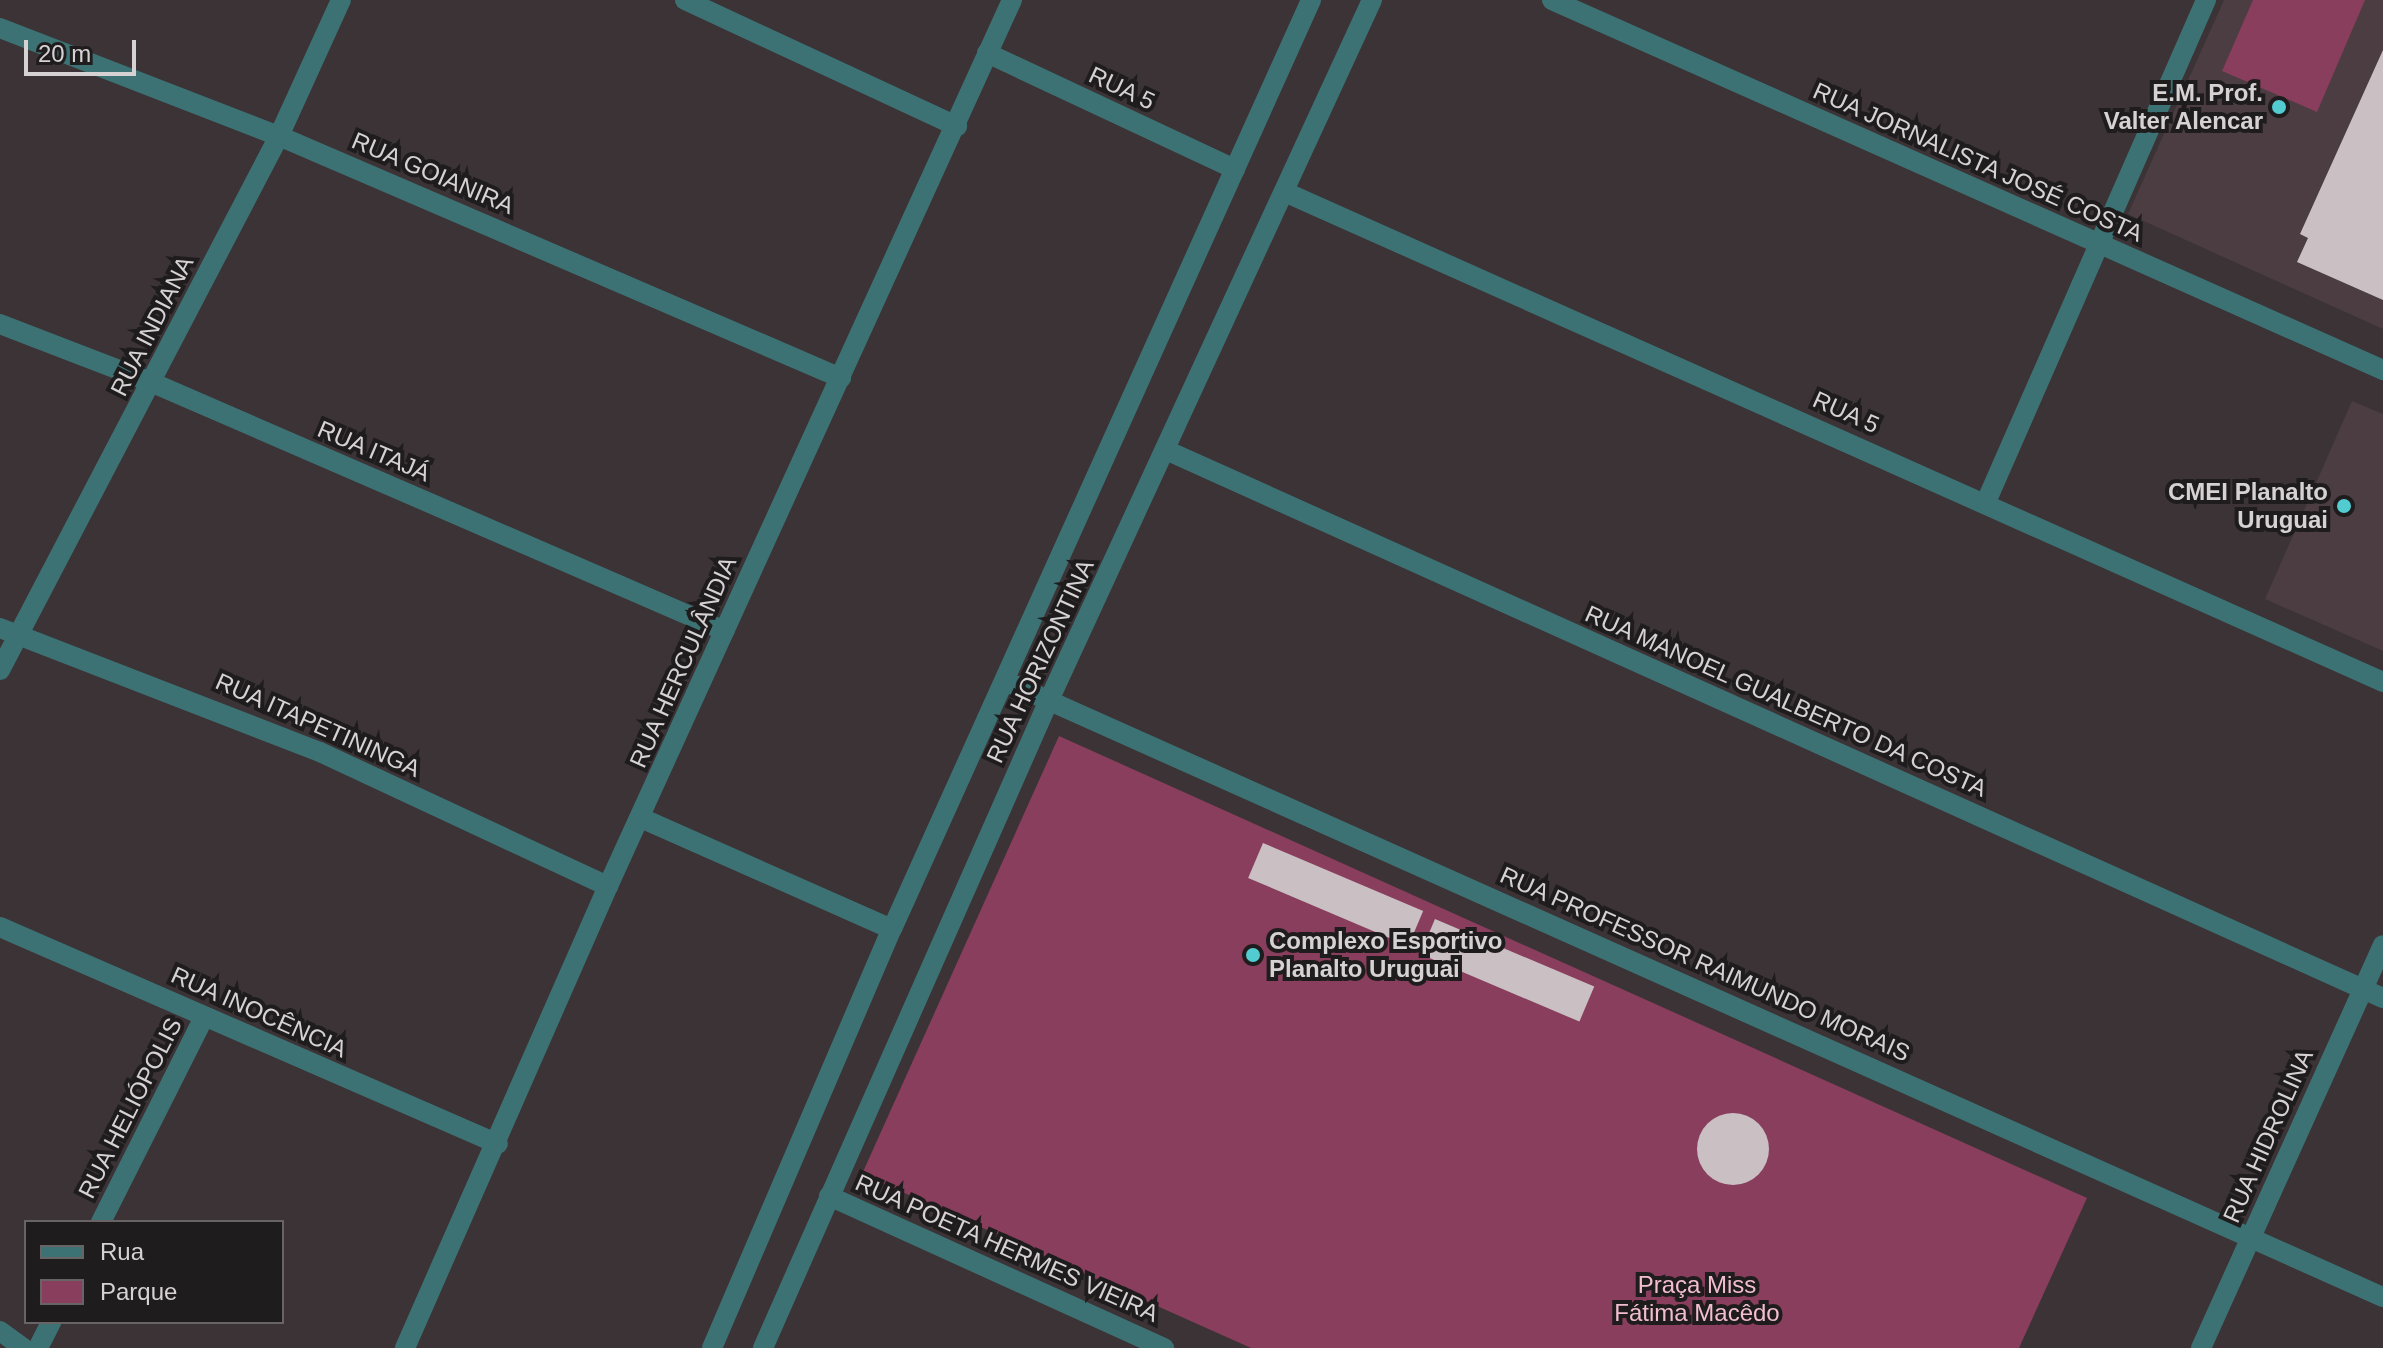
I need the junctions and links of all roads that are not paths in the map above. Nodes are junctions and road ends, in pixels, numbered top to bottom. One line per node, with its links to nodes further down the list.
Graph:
1 (341, 0): 11 (street, RUA INDIANA)
2 (685, 0): 10 (street)
3 (1012, 0): 9 (street, RUA HERCULÂNDIA)
4 (1311, 0): 12 (street, RUA HORIZONTINA)
5 (1372, 0): 13 (street, RUA HORIZONTINA)
6 (1552, 0): 14 (street, RUA JORNALISTA JOSÉ COSTA)
7 (2206, 0): 14 (street)
8 (0, 28): 11 (street, RUA GOIANIRA)
9 (987, 53): 10 (street, RUA HERCULÂNDIA); 12 (street, RUA 5)
10 (957, 126): 17 (street, RUA HERCULÂNDIA)
11 (279, 136): 17 (street, RUA GOIANIRA); 18 (street, RUA INDIANA)
12 (1235, 169): 24 (street, RUA HORIZONTINA)
13 (1287, 193): 19 (street, RUA HORIZONTINA); 20 (street, RUA 5)
14 (2102, 246): 16 (street, RUA JORNALISTA JOSÉ COSTA); 20 (street)
15 (0, 324): 18 (street, RUA ITAJÁ)
16 (2383, 370)
17 (841, 378): 22 (street, RUA HERCULÂNDIA)
18 (153, 383): 21 (street, RUA INDIANA); 22 (street, RUA ITAJÁ)
19 (1168, 451): 26 (street, RUA HORIZONTINA); 32 (street, RUA MANOEL GUALBERTO DA COSTA)
20 (1986, 502): 25 (street, RUA 5)
21 (10, 631): 23 (street, RUA INDIANA); 28 (street, RUA ITAPETININGA)
22 (725, 631): 27 (street, RUA HERCULÂNDIA)
23 (0, 670)
24 (1005, 681): 26 (street, RUA PROFESSOR RAIMUNDO MORAIS); 30 (street, RUA HORIZONTINA)
25 (2383, 682)
26 (1050, 698): 36 (street, RUA HORIZONTINA); 38 (street, RUA PROFESSOR RAIMUNDO MORAIS)
27 (641, 818): 28 (street, RUA HERCULÂNDIA); 30 (street)
28 (608, 886): 35 (street, RUA HERCULÂNDIA)
29 (0, 927): 34 (street, RUA INOCÊNCIA)
30 (892, 929): 45 (street, RUA HORIZONTINA)
31 (2383, 945): 32 (street, RUA HIDROLINA)
32 (2363, 989): 33 (street, RUA MANOEL GUALBERTO DA COSTA); 38 (street, RUA HIDROLINA)
33 (2383, 998)
34 (204, 1017): 35 (street, RUA INOCÊNCIA); 37 (street, RUA HELIÓPOLIS)
35 (498, 1144): 44 (street, RUA HERCULÂNDIA)
36 (829, 1196): 46 (street, RUA HORIZONTINA); 47 (street, RUA POETA HERMES VIEIRA)
37 (102, 1220)
38 (2250, 1238): 39 (street, RUA PROFESSOR RAIMUNDO MORAIS); 48 (street, RUA HIDROLINA)
39 (2383, 1297)
40 (50, 1324): 43 (street)
41 (0, 1331): 42 (street)
42 (23, 1348)
43 (38, 1348)
44 (405, 1348)
45 (712, 1348)
46 (763, 1348)
47 (1164, 1348)
48 (2201, 1348)

